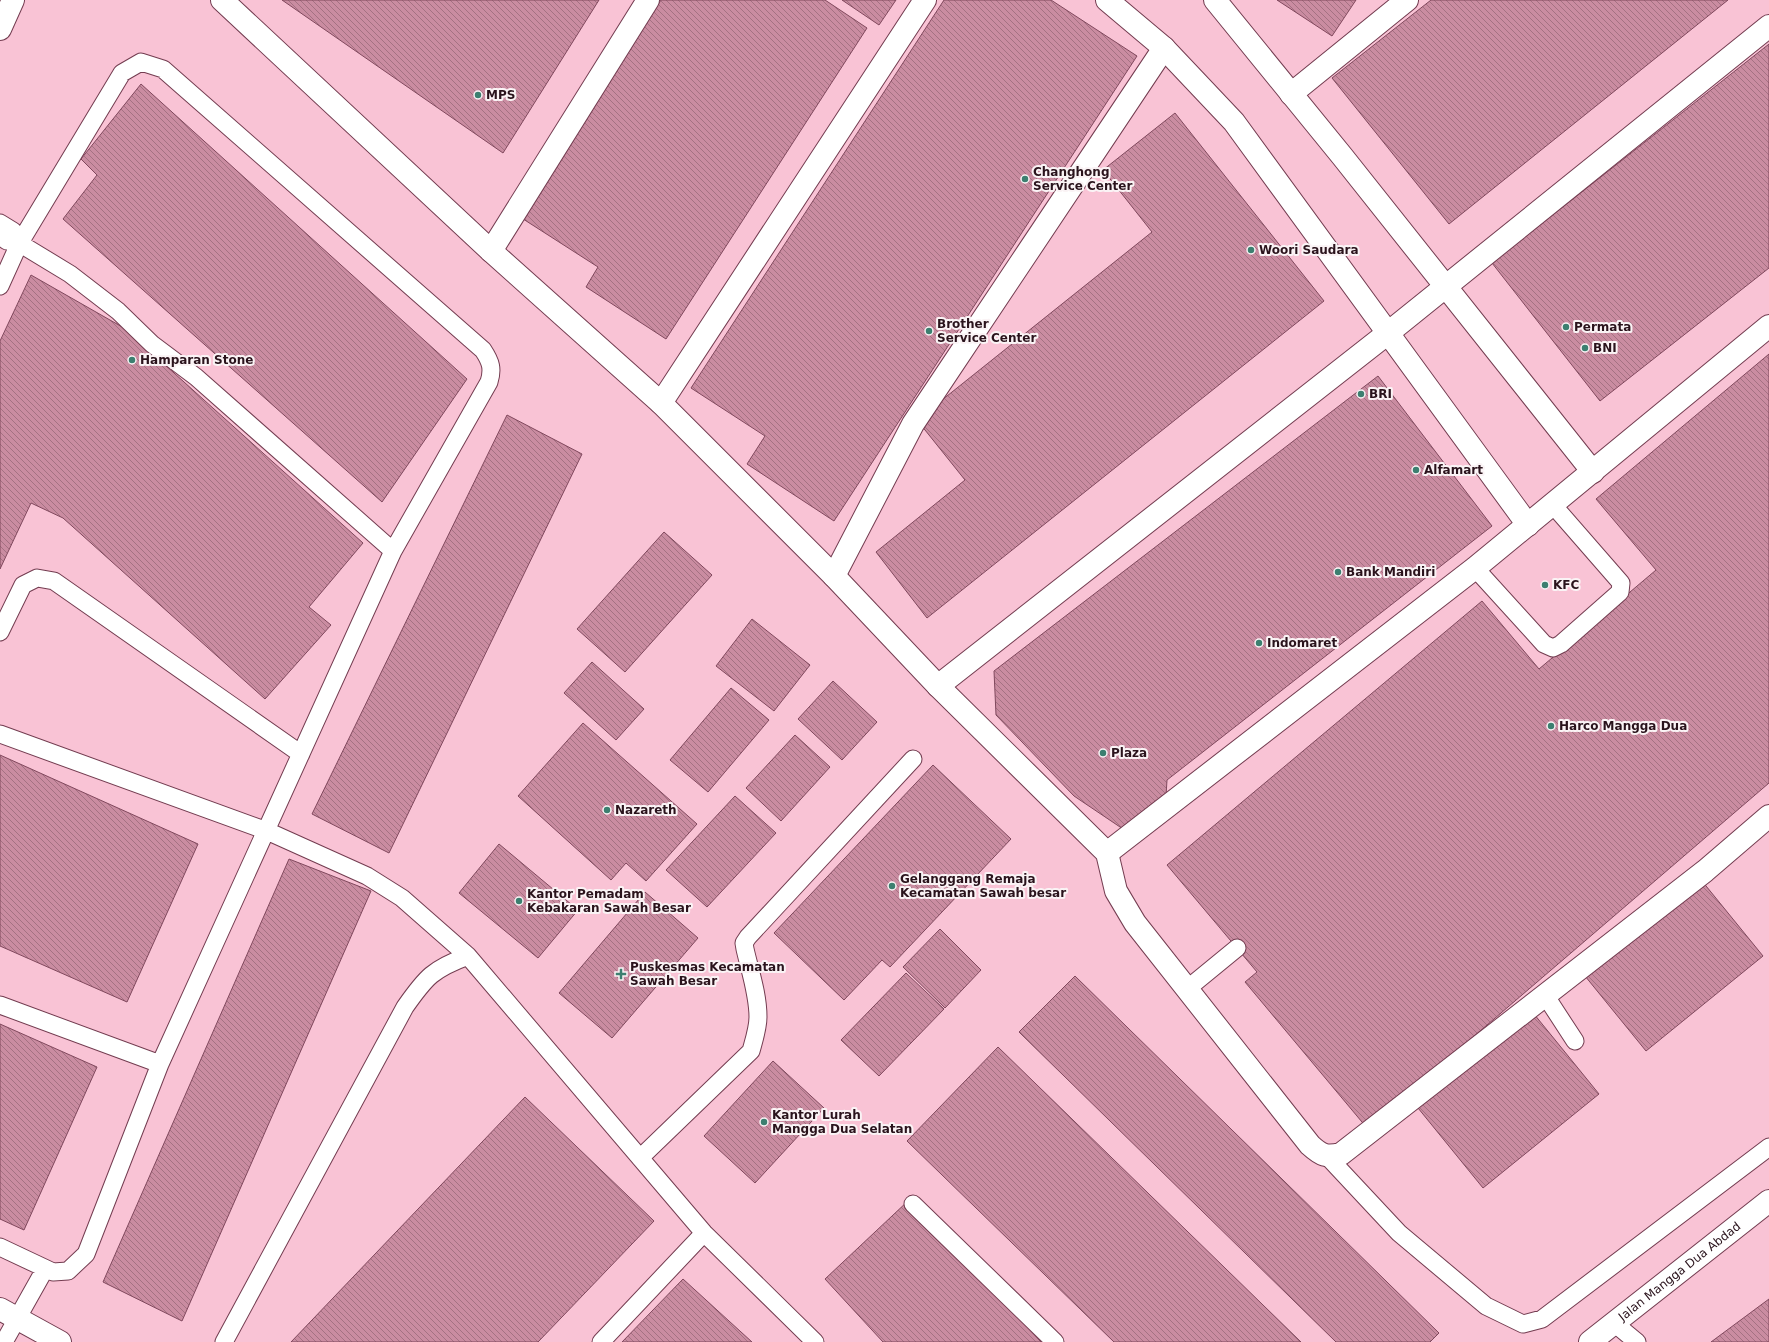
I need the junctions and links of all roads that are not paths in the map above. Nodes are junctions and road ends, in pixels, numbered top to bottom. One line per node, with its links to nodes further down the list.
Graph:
1 (13, 0): 9 (street)
2 (222, 0): 14 (street)
3 (648, 0): 14 (street)
4 (925, 0): 19 (street)
5 (1107, 0): 10 (street)
6 (1215, 0): 11 (street)
7 (1402, 3): 11 (street)
8 (1769, 26): 16 (street)
9 (0, 29)
10 (1164, 48): 18 (street); 25 (street)
11 (1291, 94): 16 (street)
12 (0, 223): 13 (lane)
13 (11, 240): 15 (lane); 23 (lane); 23 (lane)
14 (492, 251): 19 (street)
15 (0, 286)
16 (1445, 287): 18 (street); 20 (street)
17 (1769, 326): 20 (street)
18 (1388, 333): 22 (street); 27 (street)
19 (661, 403): 25 (street)
20 (1592, 472): 21 (street)
21 (1553, 505): 22 (street); 24 (lane)
22 (1528, 525): 24 (street)
23 (393, 551): 29 (lane)
24 (1474, 568): 33 (street)
25 (834, 576): 27 (street)
26 (0, 632): 29 (lane)
27 (938, 686): 33 (street)
28 (0, 734): 32 (lane)
29 (301, 754): 32 (lane)
30 (913, 759): 43 (lane)
31 (1769, 816): 37 (street)
32 (267, 831): 35 (lane); 40 (lane)
33 (1107, 853): 36 (street)
34 (1237, 948): 36 (lane)
35 (468, 956): 43 (lane); 53 (lane)
36 (1187, 989): 42 (street)
37 (1545, 995): 39 (lane); 42 (street)
38 (0, 1005): 40 (lane)
39 (1575, 1041)
40 (160, 1064): 48 (lane)
41 (1769, 1147): 42 (lane)
42 (1328, 1156)
43 (640, 1158): 46 (lane)
44 (1769, 1201): 50 (street, Jalan Mangga Dua Abdad)
45 (913, 1204): 56 (lane)
46 (704, 1233): 54 (lane); 55 (lane)
47 (0, 1247): 48 (lane)
48 (43, 1273): 49 (lane)
49 (13, 1312): 51 (lane); 52 (street)
50 (1614, 1323): 57 (street, Jalan Mangga Dua Abdad); 58 (lane)
51 (4, 1342)
52 (60, 1342)
53 (224, 1342)
54 (601, 1342)
55 (815, 1342)
56 (1055, 1342)
57 (1590, 1342)
58 (1637, 1342)

